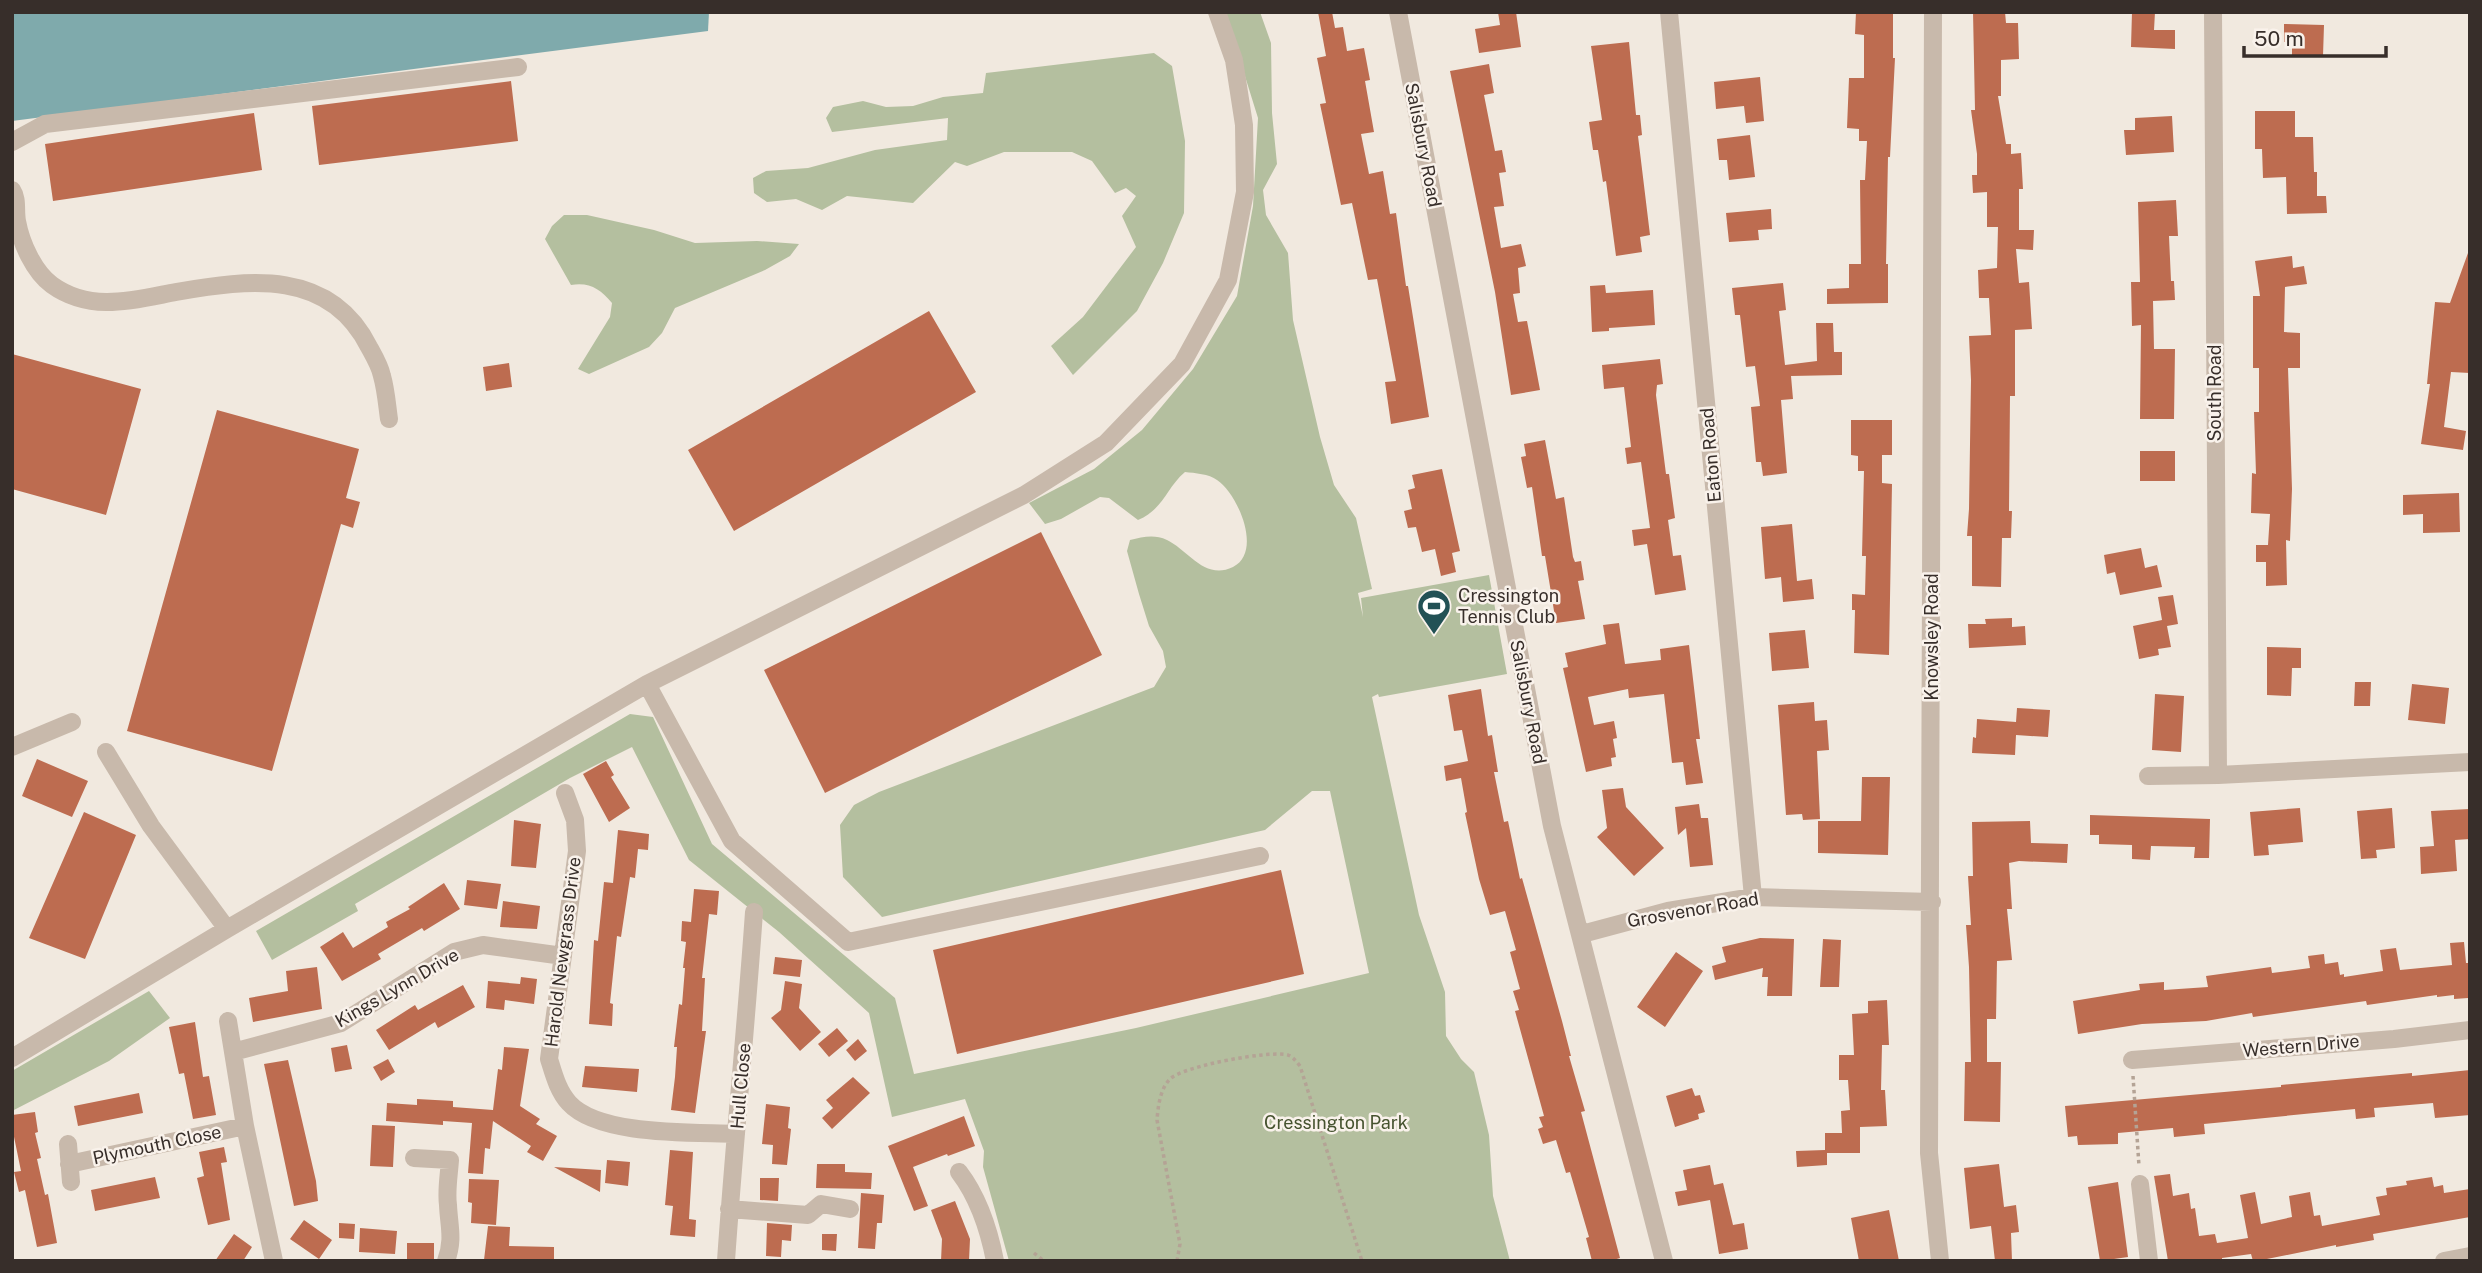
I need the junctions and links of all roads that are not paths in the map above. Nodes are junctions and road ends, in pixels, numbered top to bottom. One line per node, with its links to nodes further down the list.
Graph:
1 (1217, 12): 10 (street)
2 (1398, 12): 23 (street, Salisbury Road)
3 (1669, 12): 19 (street, Eaton Road)
4 (1933, 12): 20 (street, Knowsley Road)
5 (2213, 12): 15 (street, South Road)
6 (518, 67): 7 (street)
7 (12, 142)
8 (12, 190): 9 (street)
9 (389, 419)
10 (647, 684): 18 (street); 22 (street)
11 (72, 722): 12 (street)
12 (12, 747)
13 (106, 752): 22 (street)
14 (2470, 762): 15 (street)
15 (2218, 775): 16 (street)
16 (2148, 776)
17 (565, 793): 24 (street, Harold Newgrass Drive)
18 (1260, 856)
19 (1753, 897): 20 (street, Grosvenor Road); 23 (street, Grosvenor Road)
20 (1932, 902): 44 (street, Knowsley Road)
21 (754, 912): 31 (street, Hull Close)
22 (227, 929): 28 (street)
23 (1582, 934): 43 (street, Salisbury Road)
24 (563, 956): 27 (street, Kings Lynn Drive); 31 (street, Harold Newgrass Drive)
25 (228, 1021): 27 (street)
26 (2470, 1030): 29 (street, Western Drive)
27 (233, 1052): 30 (street)
28 (12, 1058)
29 (2132, 1060)
30 (245, 1126): 32 (street, Plymouth Close); 39 (street)
31 (736, 1135): 36 (street, Hull Close)
32 (68, 1144)
33 (414, 1158): 40 (street)
34 (959, 1172): 42 (street)
35 (2140, 1184): 45 (street)
36 (729, 1209): 37 (street); 41 (street, Hull Close)
37 (850, 1209)
38 (2470, 1256): 46 (street)
39 (274, 1261)
40 (446, 1261)
41 (726, 1261)
42 (995, 1261)
43 (1664, 1261)
44 (1940, 1261)
45 (2149, 1261)
46 (2444, 1261)

